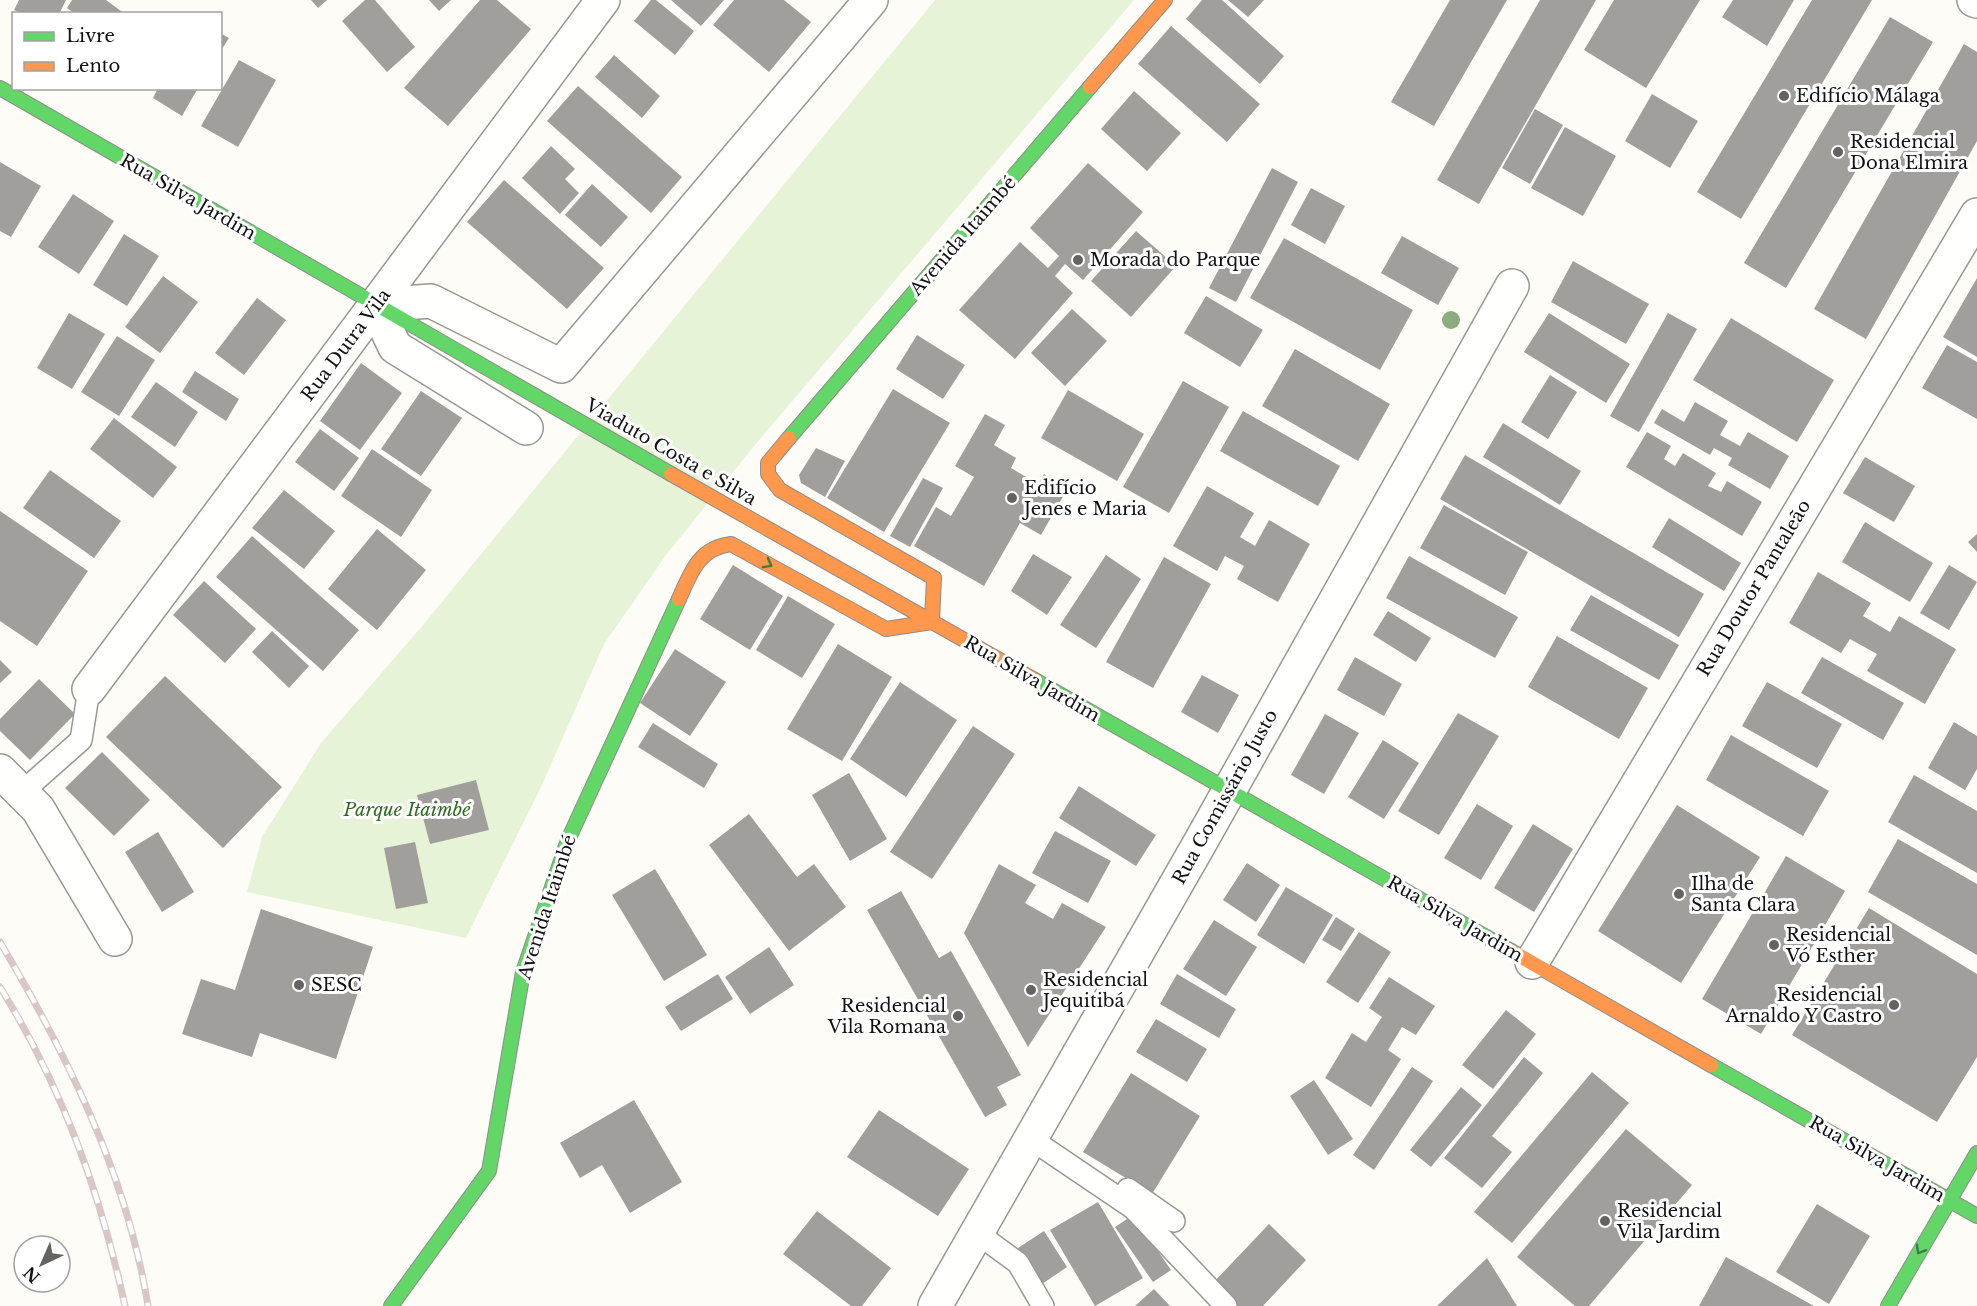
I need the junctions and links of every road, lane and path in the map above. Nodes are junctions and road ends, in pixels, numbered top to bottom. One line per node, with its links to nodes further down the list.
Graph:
1 (603, 0): 7 (street, Rua Dutra Vila)
2 (871, 0): 7 (street)
3 (1165, 0): 11 (street, Avenida Itaimbé)
4 (0, 88): 7 (street, Rua Silva Jardim)
5 (1977, 214): 16 (street, Rua Doutor Pantaleão)
6 (1512, 286): 14 (street, Rua Comissário Justo)
7 (375, 305): 8 (street, Rua Silva Jardim); 9 (street); 12 (street, Rua Dutra Vila)
8 (443, 344): 10 (street, Viaduto Costa e Silva)
9 (526, 428)
10 (881, 592): 11 (street, Rua Silva Jardim)
11 (932, 622): 14 (street, Rua Silva Jardim); 23 (street, Avenida Itaimbé, one-way to 11)
12 (88, 689): 13 (lane)
13 (10, 782): 15 (street)
14 (1229, 791): 16 (street, Rua Silva Jardim); 17 (street, Rua Comissário Justo)
15 (115, 939)
16 (1532, 963): 19 (street, Rua Silva Jardim)
17 (1034, 1133): 21 (lane); 22 (street, Rua Comissário Justo); 26 (lane)
18 (1977, 1153): 19 (street)
19 (1949, 1200): 20 (street, Rua Silva Jardim); 27 (street, one-way to 27)
20 (1977, 1216)
21 (1174, 1221)
22 (977, 1233): 24 (street, Rua Comissário Justo); 25 (lane)
23 (391, 1306)
24 (935, 1306)
25 (1043, 1306)
26 (1226, 1306)
27 (1888, 1306)

